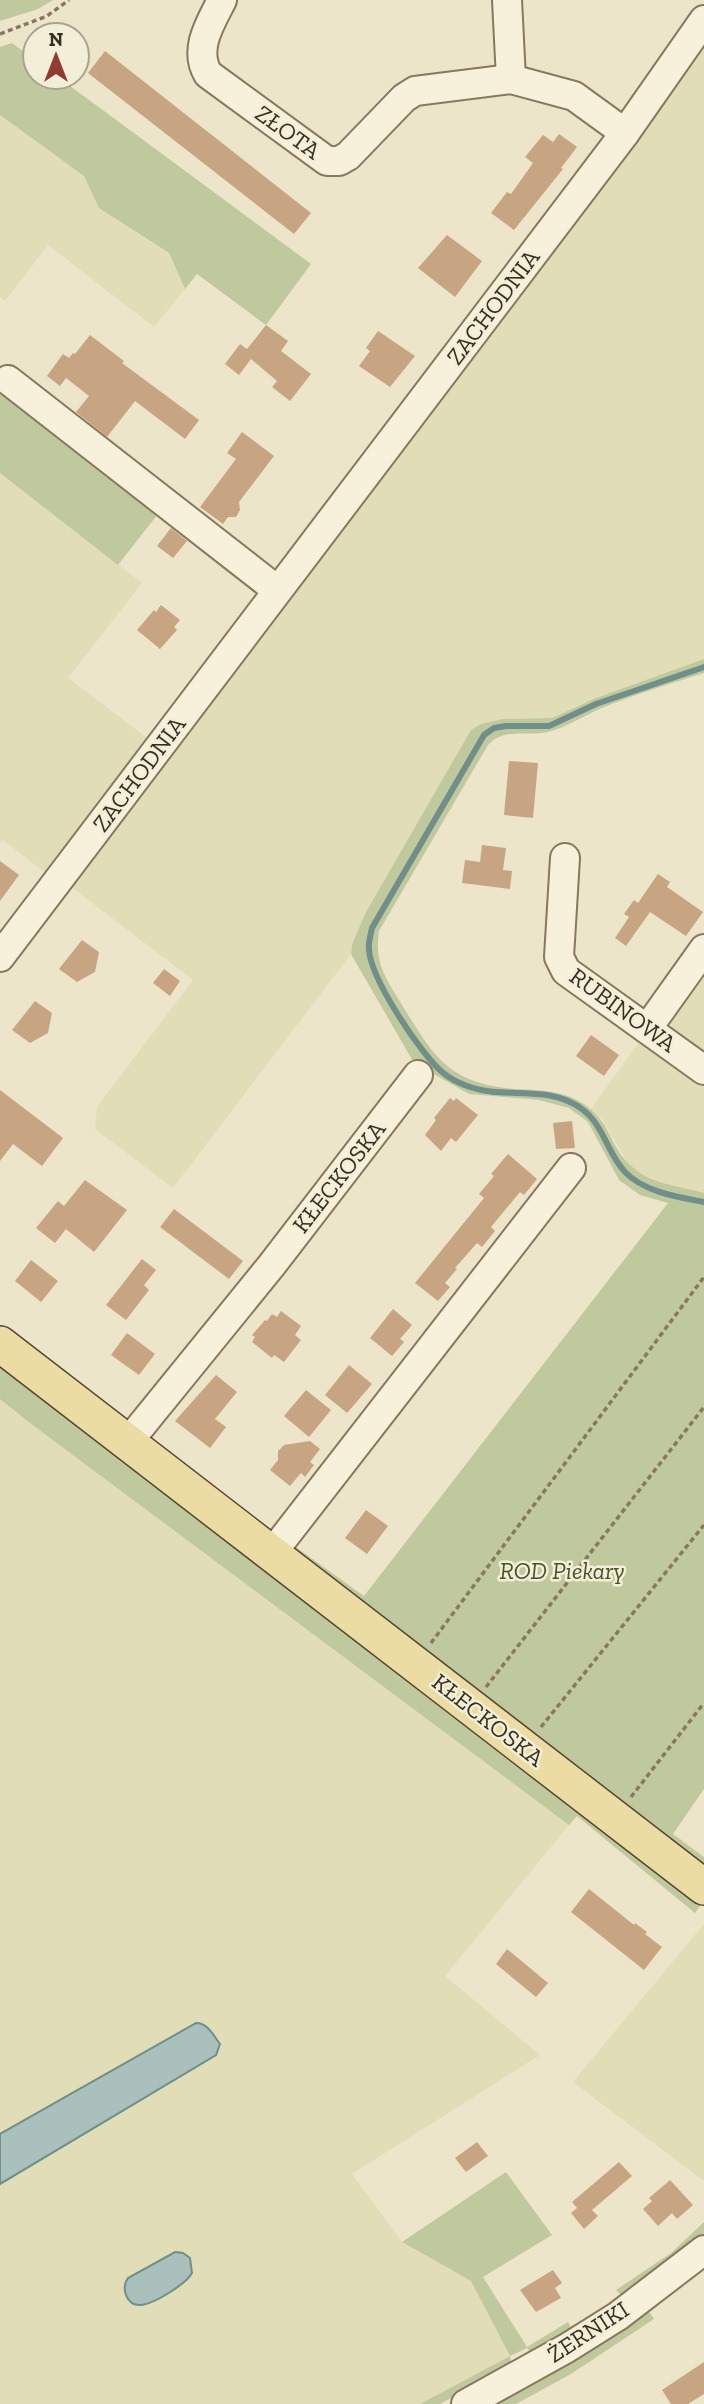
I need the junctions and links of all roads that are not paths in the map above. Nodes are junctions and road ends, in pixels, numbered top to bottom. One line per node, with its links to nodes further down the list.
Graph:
1 (222, 0): 4 (street, ZŁOTA)
2 (507, 0): 4 (street)
3 (704, 20): 5 (street, ZACHODNIA)
4 (511, 79): 5 (street, ZŁOTA)
5 (625, 133): 7 (street, ZACHODNIA)
6 (8, 380): 7 (street)
7 (277, 590): 10 (street, ZACHODNIA)
8 (565, 858): 11 (street, RUBINOWA)
9 (704, 950): 11 (street)
10 (0, 957)
11 (647, 1029): 12 (street, RUBINOWA)
12 (704, 1070)
13 (418, 1075): 16 (street, KŁECKOSKA)
14 (570, 1168): 17 (street)
15 (0, 1344): 16 (main road, KŁECKOSKA)
16 (128, 1442): 17 (main road, KŁECKOSKA)
17 (272, 1553): 18 (main road, KŁECKOSKA)
18 (704, 1887)
19 (704, 2250): 20 (street, ŻERNIKI)
20 (466, 2404)

